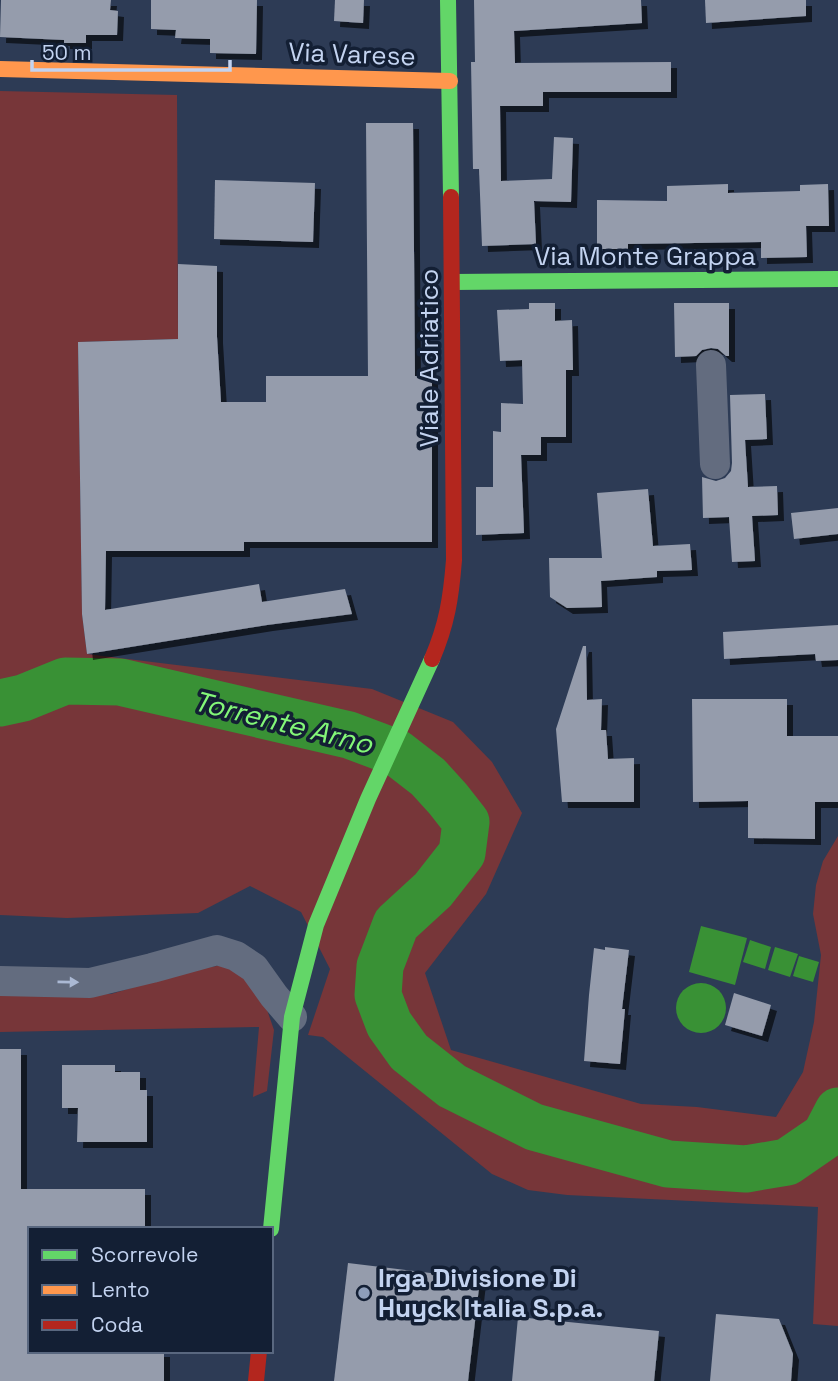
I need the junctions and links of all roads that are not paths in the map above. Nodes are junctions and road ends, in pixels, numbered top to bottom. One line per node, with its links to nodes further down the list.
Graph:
1 (448, 0): 3 (street, Viale Adriatico)
2 (0, 69): 3 (street, Via Varese)
3 (450, 81): 5 (street, Viale Adriatico)
4 (838, 279): 5 (street, Via Monte Grappa)
5 (453, 282): 9 (street, Viale Adriatico)
6 (711, 365): 7 (street)
7 (715, 464)
8 (0, 981): 9 (street, one-way to 9)
9 (292, 1017): 10 (street, Viale Adriatico)
10 (271, 1227)
11 (259, 1353): 12 (street)
12 (256, 1381)

